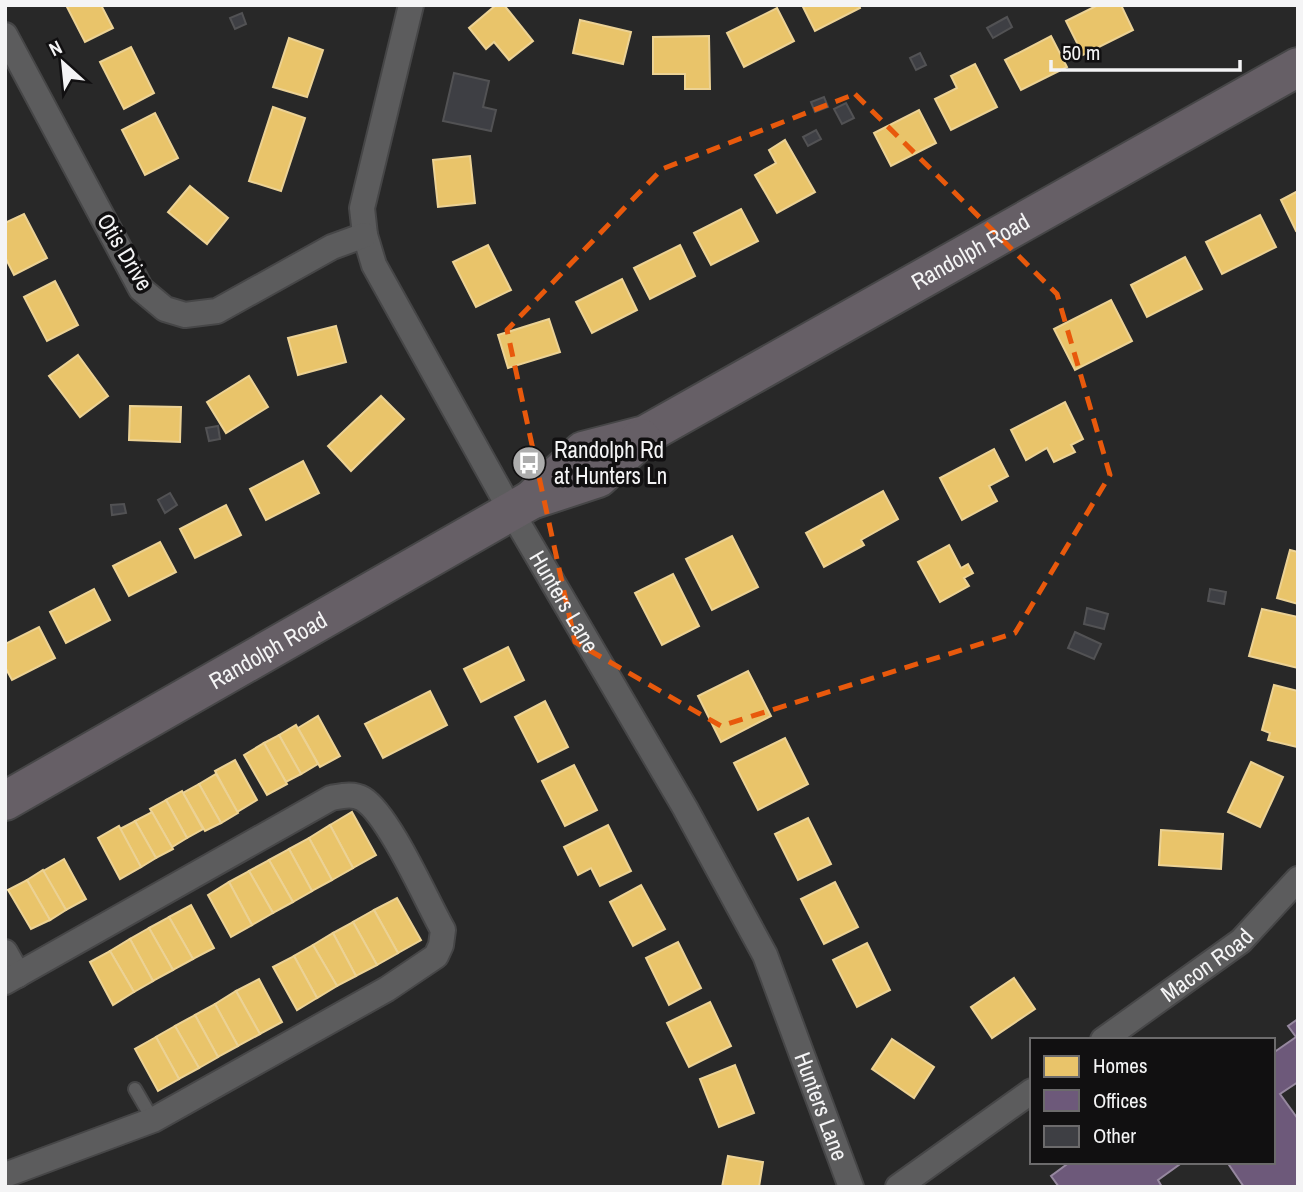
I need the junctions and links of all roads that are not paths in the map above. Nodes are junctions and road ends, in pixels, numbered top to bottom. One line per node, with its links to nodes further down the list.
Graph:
1 (411, 5): 4 (street, Hunters Lane)
2 (5, 35): 4 (street, Otis Drive)
3 (1298, 67): 5 (main road, Randolph Road)
4 (365, 235): 5 (street, Hunters Lane)
5 (521, 506): 6 (main road, Randolph Road); 15 (street, Hunters Lane)
6 (5, 802)
7 (1298, 879): 10 (street, Macon Road)
8 (5, 952): 9 (street)
9 (12, 978): 13 (street)
10 (1106, 1038)
11 (135, 1089): 13 (lane)
12 (1030, 1092): 16 (street)
13 (153, 1120): 14 (street)
14 (5, 1175)
15 (851, 1187)
16 (898, 1187)

